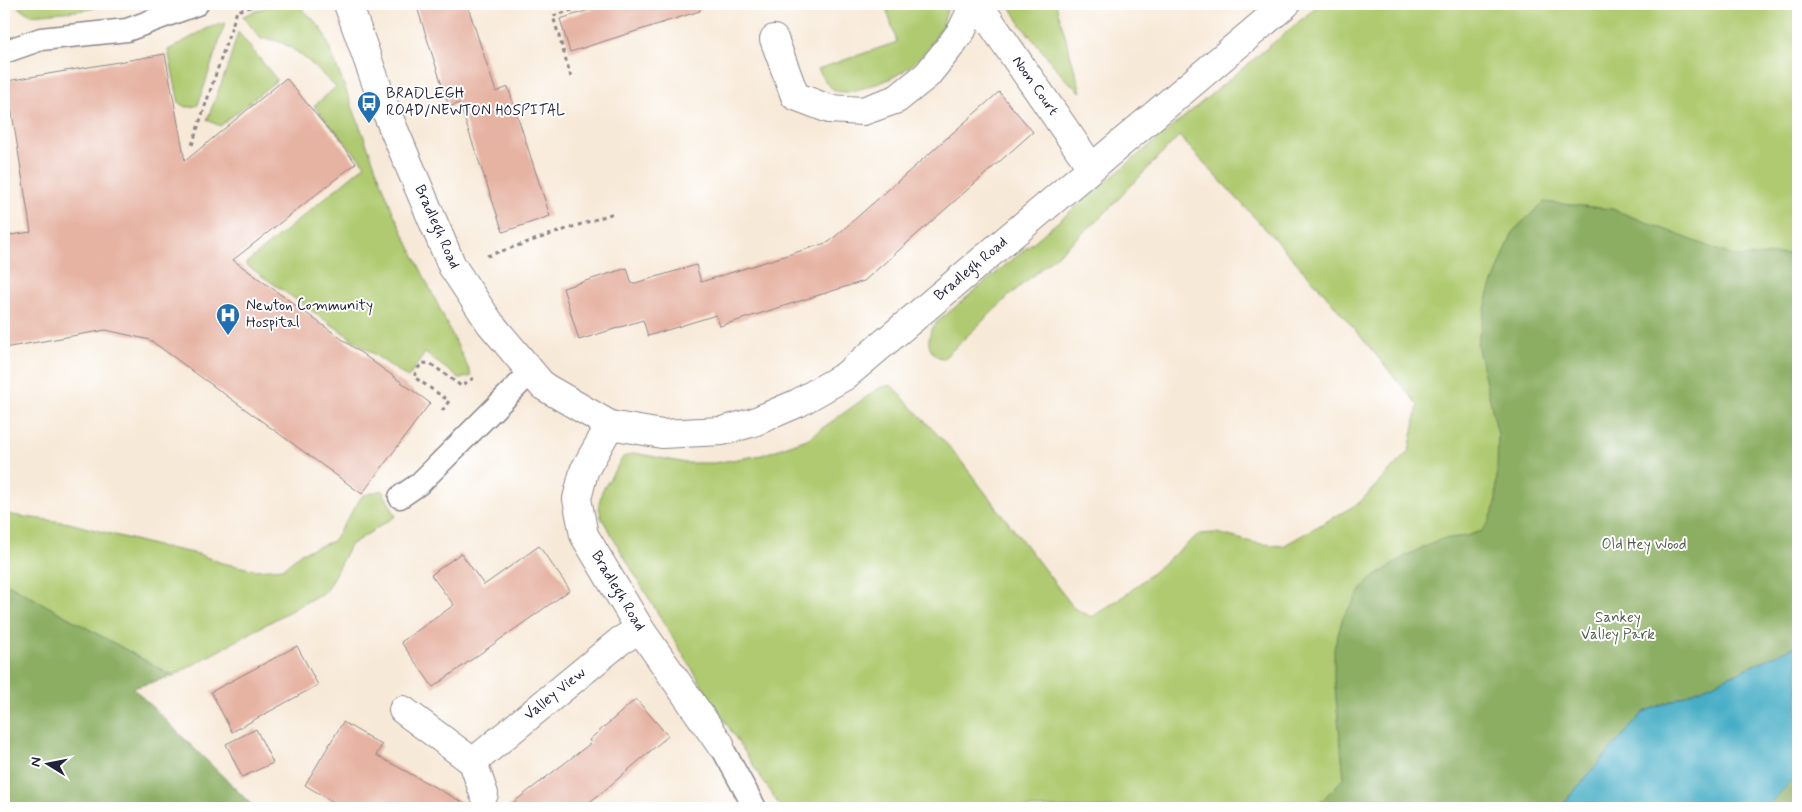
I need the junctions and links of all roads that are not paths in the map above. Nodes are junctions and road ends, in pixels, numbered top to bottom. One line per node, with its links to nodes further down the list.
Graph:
1 (197, 4): 7 (lane)
2 (348, 4): 9 (street, Bradlegh Road)
3 (974, 4): 6 (street)
4 (978, 4): 8 (street, Noon Court)
5 (1286, 4): 8 (street, Bradlegh Road)
6 (774, 39)
7 (4, 52)
8 (1091, 168): 10 (street, Bradlegh Road)
9 (531, 372): 10 (street, Bradlegh Road); 11 (lane)
10 (610, 425): 12 (street, Bradlegh Road)
11 (400, 497)
12 (640, 629): 14 (street, Bradlegh Road); 15 (street, Valley View)
13 (403, 710): 15 (street)
14 (720, 744): 17 (lane)
15 (473, 762): 16 (street)
16 (484, 794)
17 (755, 808)

